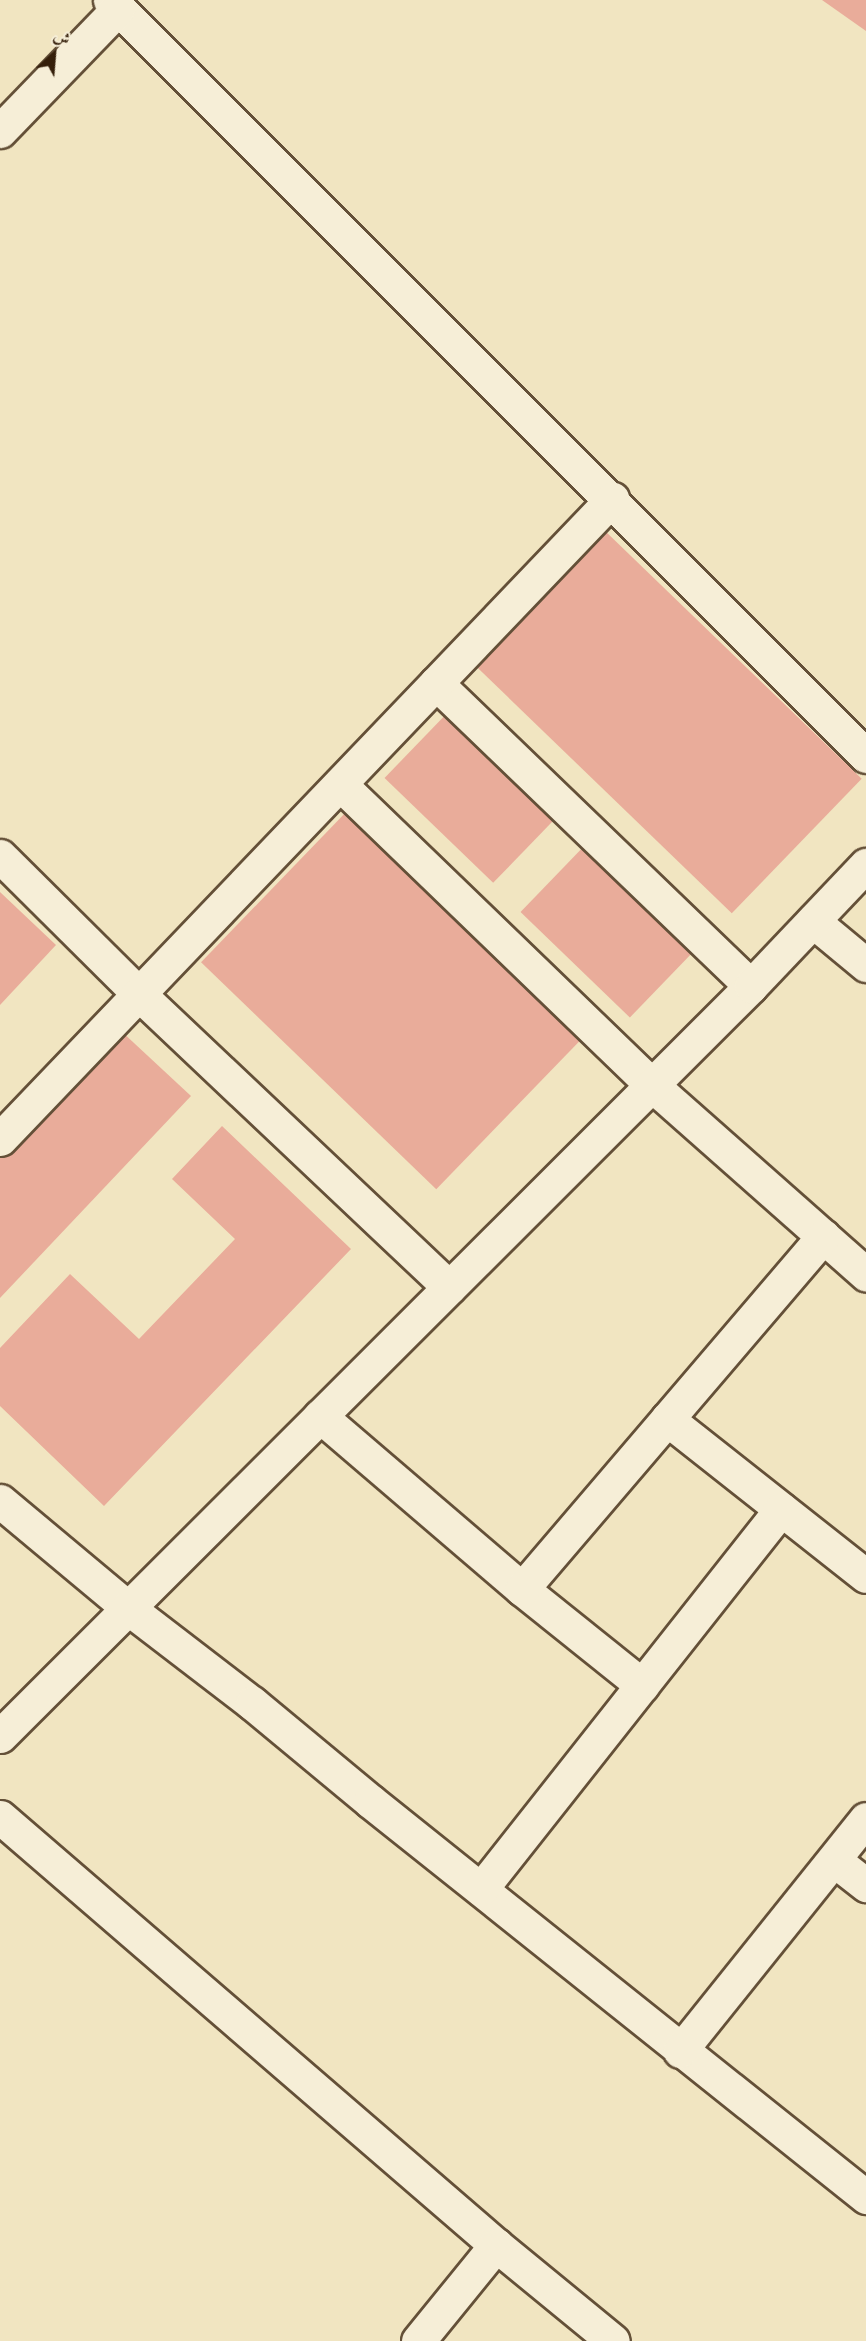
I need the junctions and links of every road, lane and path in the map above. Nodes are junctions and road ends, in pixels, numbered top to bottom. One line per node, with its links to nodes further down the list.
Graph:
1 (114, 4): 2 (street); 3 (street)
2 (5, 115)
3 (612, 499): 4 (street); 5 (street)
4 (436, 683): 6 (street); 11 (street)
5 (866, 756)
6 (340, 784): 12 (street); 13 (street)
7 (0, 856): 12 (street)
8 (866, 865): 9 (street)
9 (813, 921): 10 (street); 11 (street)
10 (866, 965)
11 (751, 986): 13 (street)
12 (139, 994): 14 (street); 17 (street)
13 (652, 1085): 15 (street); 17 (street)
14 (0, 1139)
15 (823, 1236): 16 (street); 19 (street)
16 (866, 1274)
17 (449, 1287): 18 (street)
18 (320, 1416): 23 (street); 24 (street)
19 (667, 1419): 21 (street); 23 (street)
20 (0, 1501): 24 (street)
21 (781, 1509): 22 (street); 25 (street)
22 (866, 1576)
23 (522, 1589): 25 (street)
24 (128, 1608): 26 (street); 31 (street)
25 (642, 1685): 31 (street)
26 (0, 1736)
27 (0, 1817): 34 (street)
28 (866, 1819): 29 (street)
29 (834, 1860): 30 (street); 32 (street)
30 (866, 1884)
31 (481, 1889): 32 (street)
32 (680, 2051): 33 (street)
33 (866, 2197)
34 (496, 2245): 35 (street); 36 (street)
35 (418, 2341)
36 (613, 2341)

